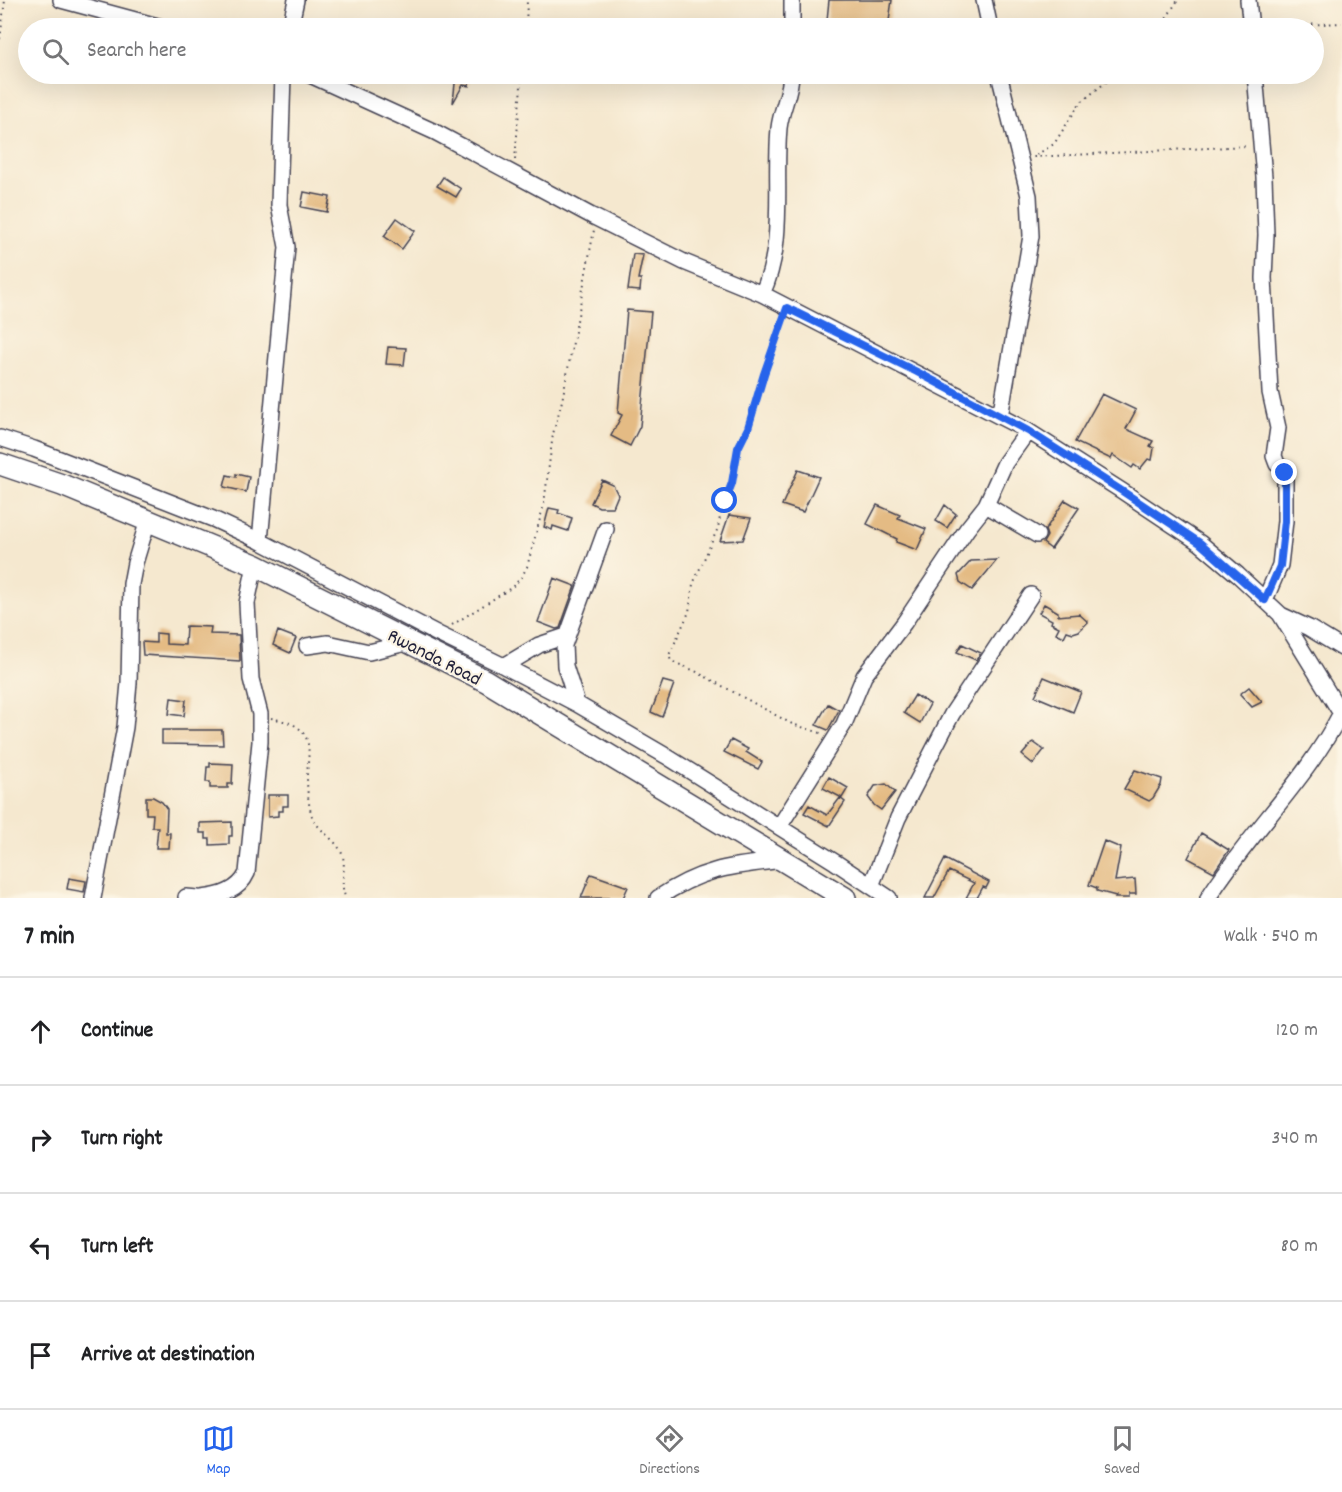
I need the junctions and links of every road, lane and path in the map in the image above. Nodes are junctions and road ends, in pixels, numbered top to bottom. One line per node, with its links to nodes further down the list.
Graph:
1 (5, 0): 18 (path)
2 (61, 0): 9 (street)
3 (296, 0): 10 (street)
4 (527, 0): 11 (path)
5 (792, 0): 12 (street)
6 (984, 0): 13 (street)
7 (1178, 0): 14 (path)
8 (1248, 0): 15 (street)
9 (128, 18)
10 (292, 18)
11 (526, 18)
12 (792, 18)
13 (988, 18)
14 (1167, 18)
15 (1250, 18)
16 (1342, 23): 17 (path)
17 (1324, 24)
18 (0, 39)
19 (283, 84): 39 (street)
20 (330, 84): 27 (street)
21 (521, 84): 27 (path)
22 (791, 84): 29 (street)
23 (1001, 84): 31 (street)
24 (1104, 84): 26 (path)
25 (1256, 84): 42 (street)
26 (1257, 146)
27 (514, 175): 28 (street)
28 (596, 218): 29 (street); 44 (path)
29 (762, 294): 30 (street)
30 (787, 308): 31 (street); 53 (path)
31 (1000, 417): 32 (street)
32 (1028, 431): 35 (street); 42 (street)
33 (0, 438): 39 (street)
34 (0, 464): 36 (highway, Rwanda Road)
35 (986, 505): 38 (street); 53 (street)
36 (148, 520): 40 (highway, Rwanda Road); 58 (street)
37 (606, 529): 45 (street)
38 (1037, 535)
39 (260, 541): 44 (street)
40 (255, 565): 46 (highway, Rwanda Road); 51 (street)
41 (1031, 595): 56 (street)
42 (1265, 600): 43 (street)
43 (1280, 614): 48 (street); 52 (street)
44 (438, 634): 49 (street)
45 (566, 636): 49 (street); 50 (street)
46 (406, 643): 47 (street); 55 (highway, Rwanda Road)
47 (307, 646)
48 (1342, 648)
49 (504, 666): 50 (street)
50 (577, 704): 54 (street)
51 (260, 714): 59 (street); 60 (path)
52 (1341, 714): 64 (street)
53 (834, 739): 54 (street)
54 (779, 827): 56 (street)
55 (783, 860): 61 (street); 62 (highway, Rwanda Road)
56 (871, 886): 63 (street)
57 (186, 897): 59 (street)
58 (93, 898)
59 (200, 898)
60 (346, 898)
61 (658, 898)
62 (845, 898)
63 (889, 898)
64 (1208, 898)

